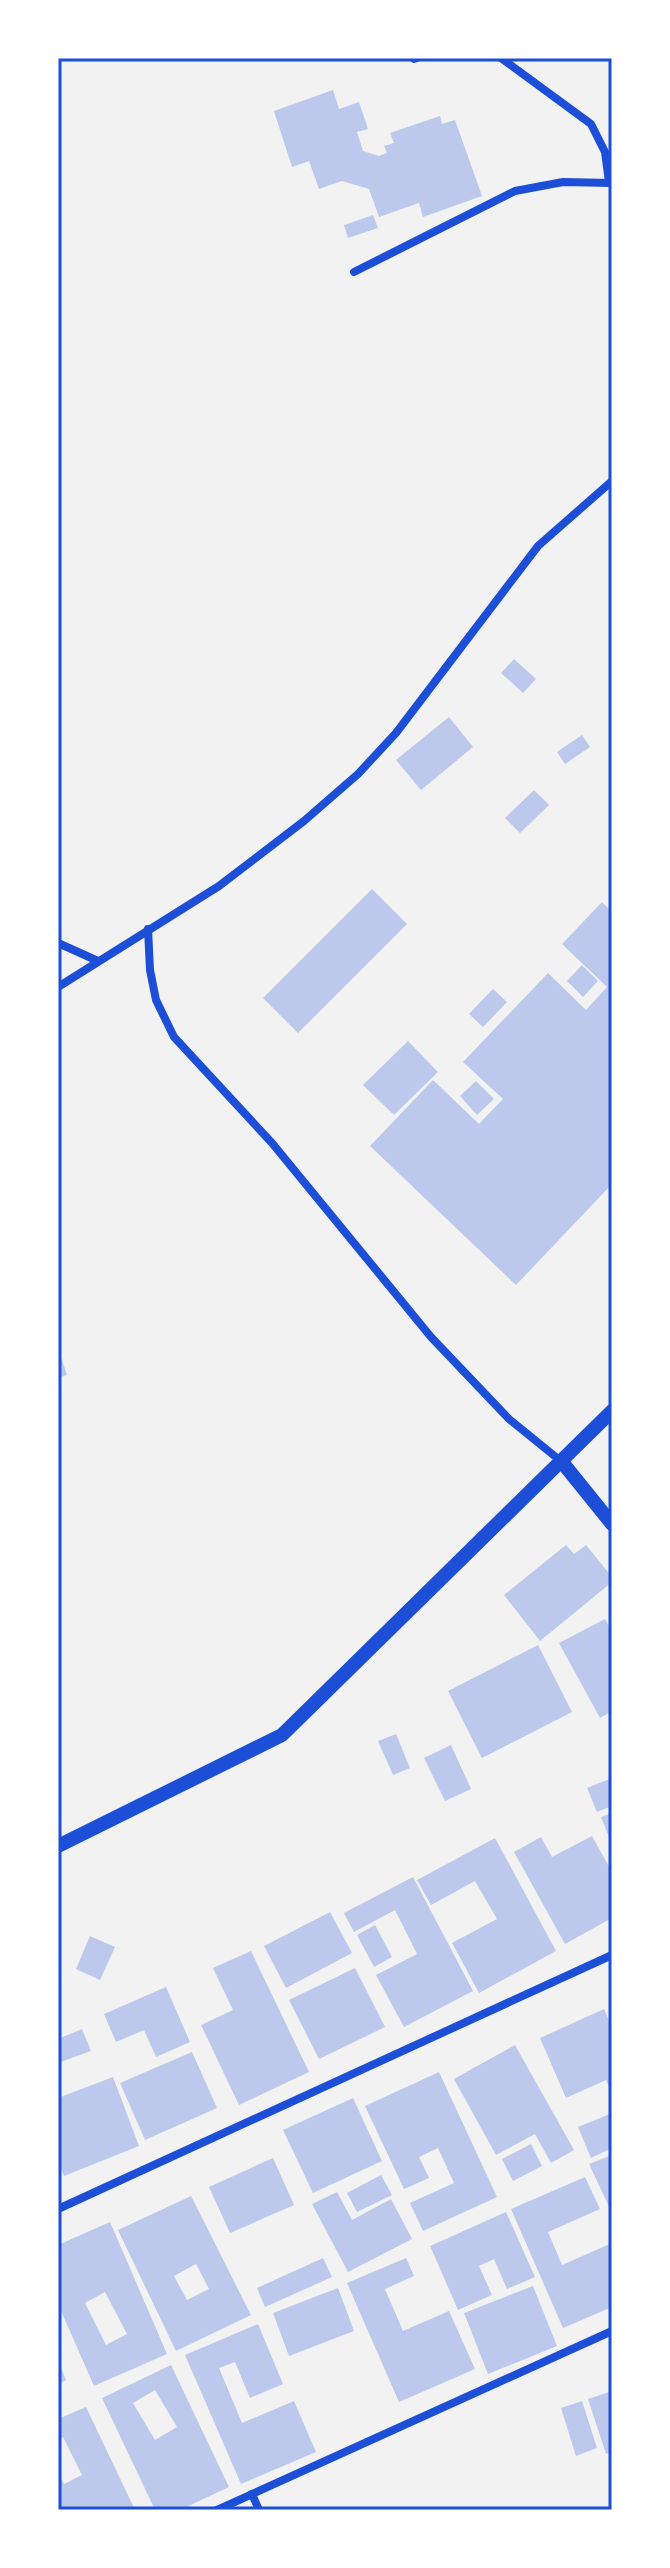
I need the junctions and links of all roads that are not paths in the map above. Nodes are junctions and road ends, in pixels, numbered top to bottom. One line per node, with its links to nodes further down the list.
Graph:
1 (501, 58): 2 (street)
2 (611, 183): 3 (street)
3 (354, 272)
4 (612, 481): 5 (street)
5 (148, 929): 7 (street); 10 (street)
6 (58, 943): 7 (street)
7 (98, 961): 8 (street)
8 (58, 987)
9 (612, 1411): 10 (street)
10 (562, 1462): 11 (street); 12 (street)
11 (612, 1524)
12 (58, 1846)
13 (612, 1955): 14 (street)
14 (58, 2209)
15 (612, 2331): 16 (street)
16 (252, 2494): 17 (street); 18 (street)
17 (217, 2510)
18 (259, 2510)

